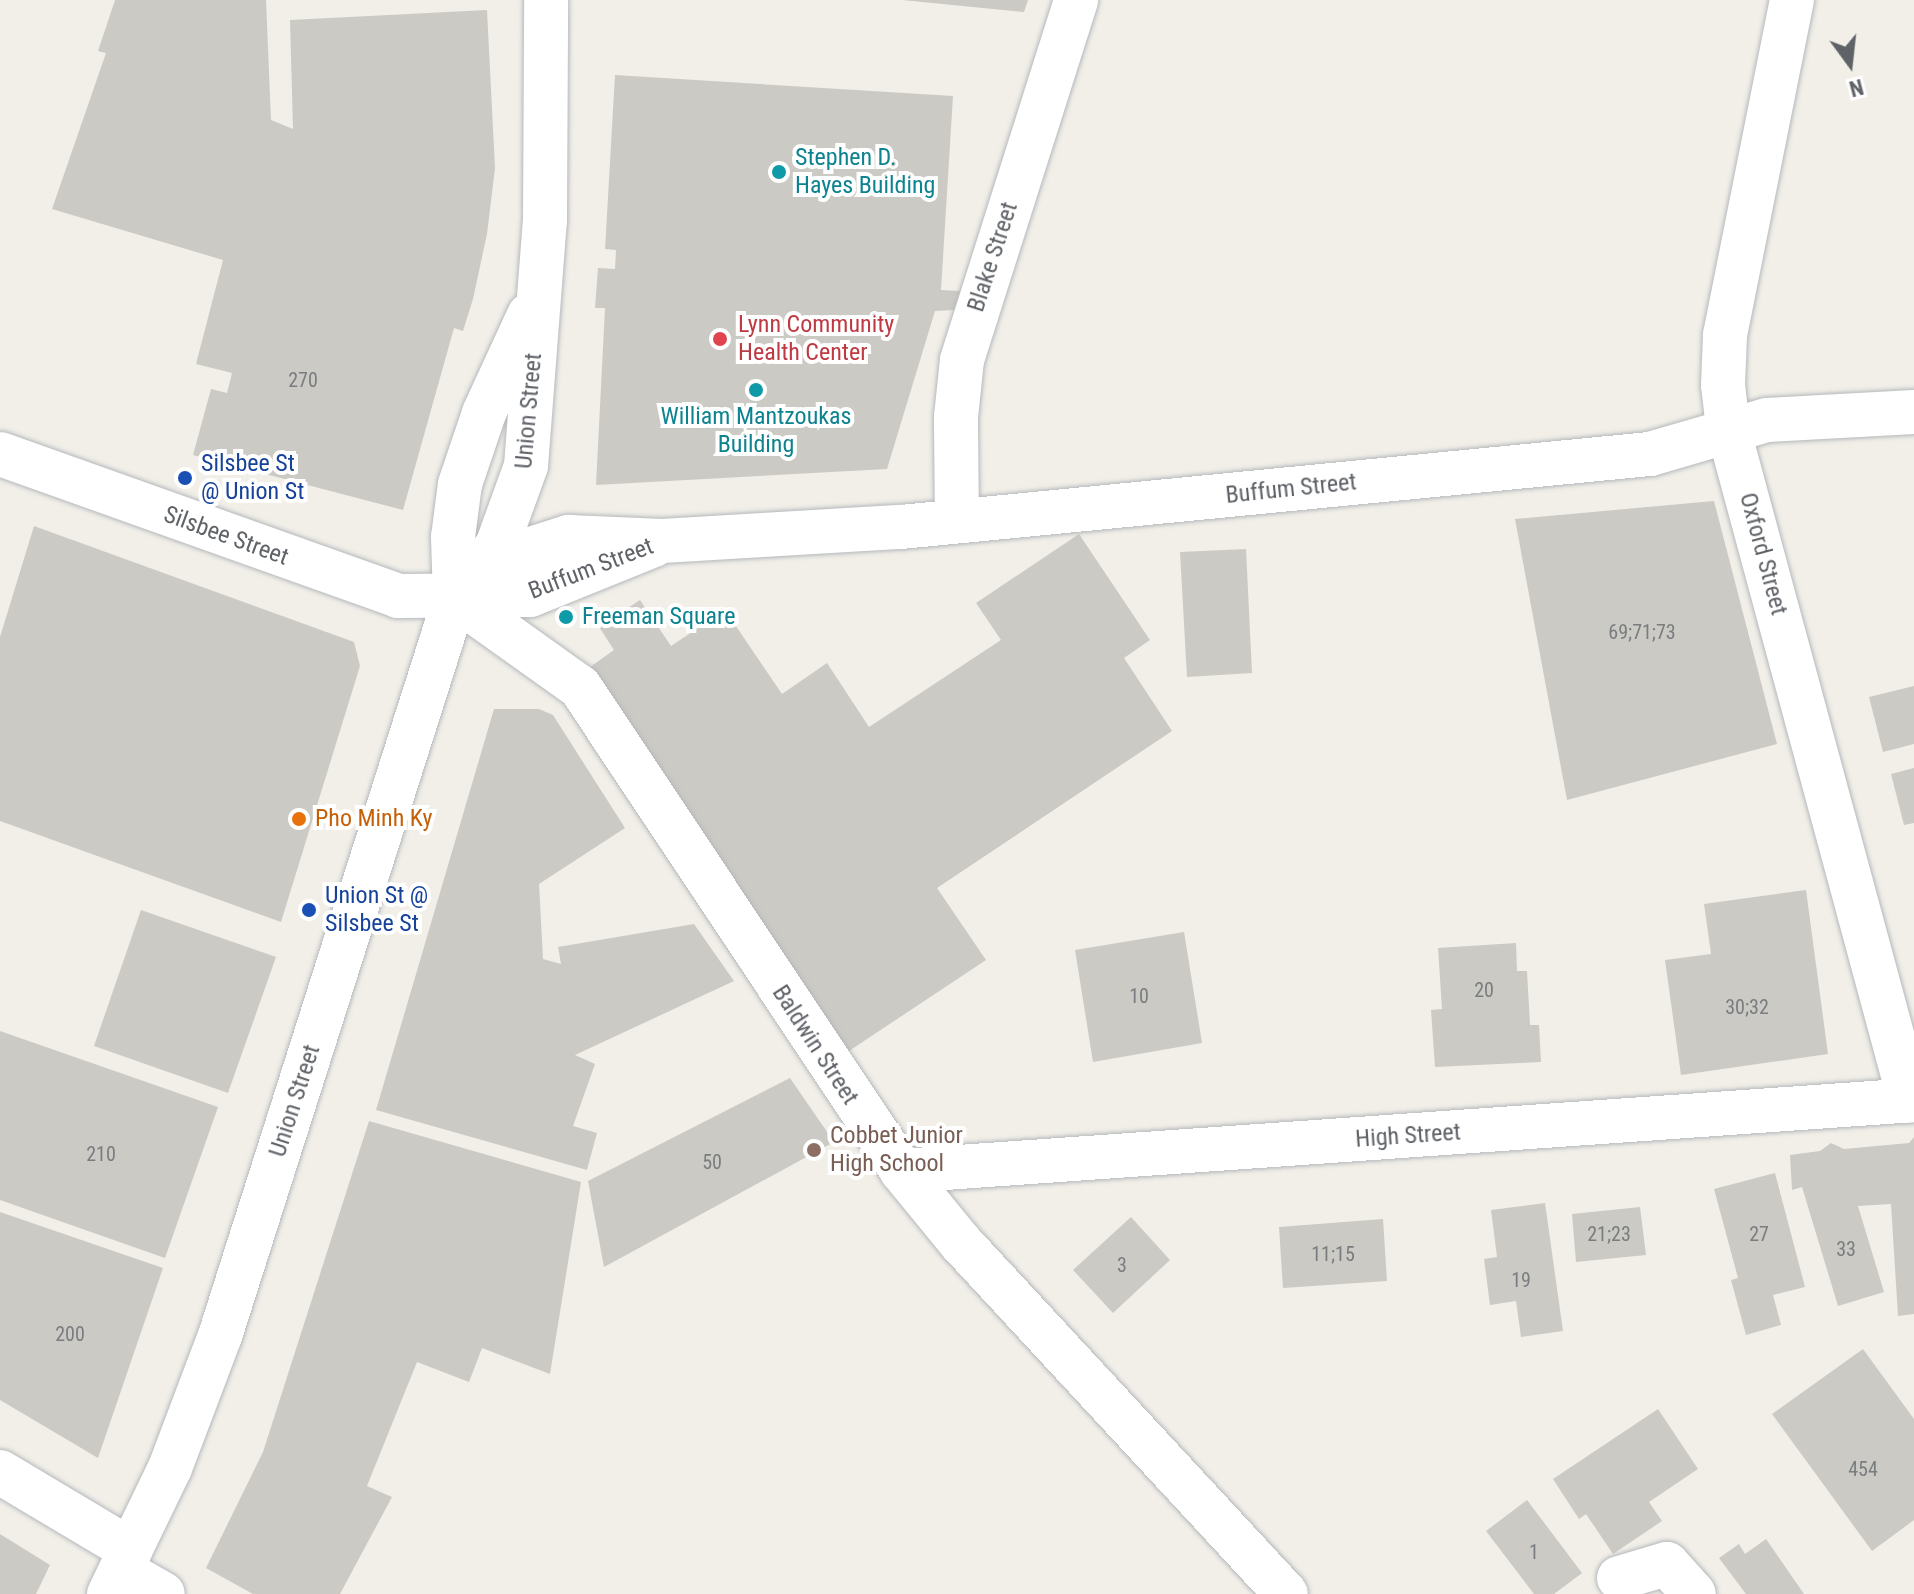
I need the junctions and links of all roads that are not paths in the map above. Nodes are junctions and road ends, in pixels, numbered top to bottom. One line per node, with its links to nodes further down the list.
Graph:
1 (546, 0): 4 (main road, Union Street)
2 (1076, 0): 8 (main road, Blake Street)
3 (1792, 0): 6 (main road, Oxford Street)
4 (536, 300): 9 (main road, Union Street); 9 (main road, Union Street)
5 (1914, 412): 6 (main road, Buffum Street)
6 (1728, 428): 8 (main road, Buffum Street); 10 (main road, Oxford Street)
7 (0, 454): 9 (main road, Silsbee Street)
8 (957, 521): 9 (main road, Buffum Street)
9 (455, 598): 11 (main road, Baldwin Street); 13 (main road, Union Street)
10 (1912, 1100): 11 (main road, High Street)
11 (902, 1171): 16 (main road, Baldwin Street)
12 (0, 1472): 13 (main road)
13 (121, 1571): 15 (main road)
14 (1619, 1578): 17 (main road)
15 (163, 1594)
16 (1286, 1594)
17 (1694, 1594)

